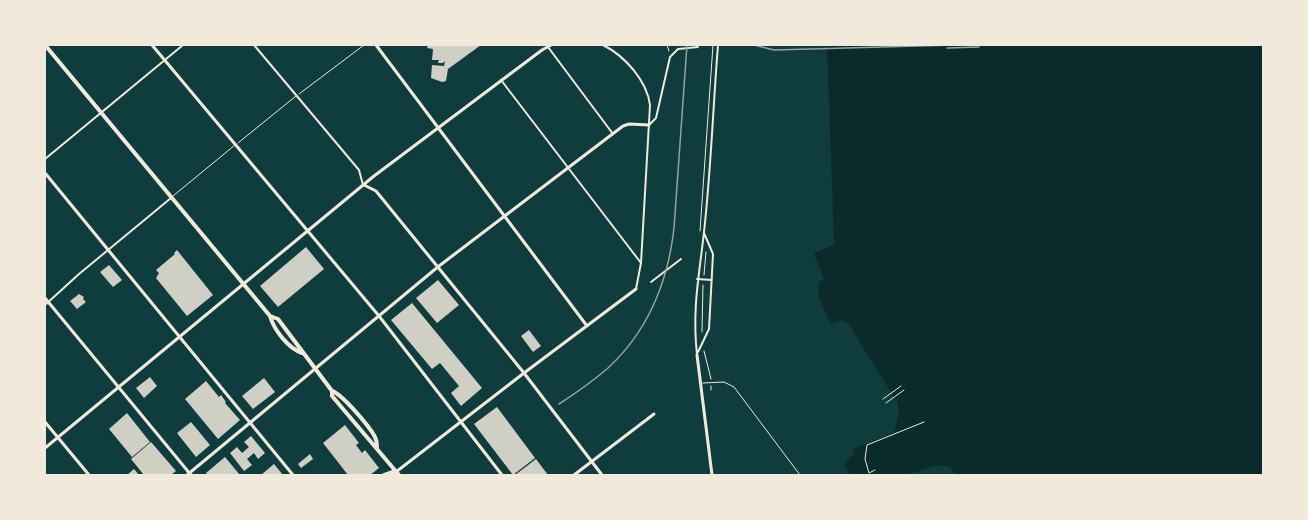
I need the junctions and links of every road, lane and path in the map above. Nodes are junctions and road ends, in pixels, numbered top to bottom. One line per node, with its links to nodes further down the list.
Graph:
1 (45, 45): 17 (main road)
2 (152, 45): 14 (street)
3 (183, 45): 14 (street)
4 (254, 45): 16 (street)
5 (364, 45): 16 (lane)
6 (376, 45): 19 (street)
7 (603, 45): 18 (street)
8 (667, 45): 13 (path)
9 (713, 45): 28 (path)
10 (718, 45): 30 (street)
11 (550, 46): 15 (street); 20 (street)
12 (698, 46): 13 (street)
13 (670, 57): 18 (street)
14 (164, 60): 17 (street); 21 (street)
15 (501, 80): 19 (street); 23 (street)
16 (297, 96): 21 (lane); 25 (street)
17 (101, 112): 22 (street); 26 (main road)
18 (649, 124): 20 (street); 34 (street)
19 (439, 126): 25 (street); 27 (street)
20 (613, 134): 23 (street)
21 (234, 146): 26 (lane); 29 (street)
22 (45, 159)
23 (568, 168): 27 (street); 34 (street)
24 (45, 172): 32 (street)
25 (363, 185): 29 (street); 35 (street)
26 (171, 197): 32 (street); 40 (main road)
27 (506, 215): 35 (street); 46 (street)
28 (700, 217)
29 (307, 231): 40 (street); 45 (street)
30 (704, 233): 36 (street); 38 (street)
31 (705, 246): 37 (path)
32 (108, 249): 43 (street); 48 (street)
33 (681, 259): 39 (street)
34 (641, 263): 41 (street)
35 (439, 266): 45 (street); 53 (street)
36 (697, 279): 37 (street); 51 (street)
37 (704, 280): 38 (street); 47 (path)
38 (712, 280): 49 (street)
39 (651, 282)
40 (243, 284): 44 (main road); 48 (street)
41 (636, 289): 46 (street)
42 (45, 298): 43 (street)
43 (47, 303): 57 (street)
44 (270, 316): 50 (main road); 50 (main road)
45 (379, 316): 52 (street); 64 (street)
46 (587, 326): 53 (street)
47 (702, 333)
48 (180, 336): 57 (street); 67 (street)
49 (703, 343): 51 (street); 54 (path)
50 (302, 353): 52 (main road)
51 (697, 355): 55 (street)
52 (315, 369): 60 (main road); 67 (street)
53 (524, 373): 64 (street); 71 (street)
54 (711, 383): 55 (lane); 58 (path); 84 (lane)
55 (700, 384): 83 (street)
56 (901, 386): 61 (path)
57 (119, 387): 68 (street); 74 (street)
58 (711, 390)
59 (904, 390): 62 (path)
60 (332, 391): 69 (main road); 69 (main road)
61 (883, 399)
62 (886, 403)
63 (654, 414): 71 (street)
64 (461, 421): 72 (street); 80 (street)
65 (45, 422): 68 (street)
66 (924, 422): 73 (path)
67 (250, 423): 74 (street); 76 (street)
68 (58, 437): 70 (street); 75 (street)
69 (377, 447): 72 (main road)
70 (45, 448)
71 (591, 462): 81 (street); 82 (street)
72 (395, 470): 77 (street); 78 (street); 79 (main road)
73 (875, 470)
74 (189, 474)
75 (89, 475)
76 (293, 475)
77 (383, 475)
78 (392, 475)
79 (399, 475)
80 (502, 475)
81 (574, 475)
82 (602, 475)
83 (712, 475)
84 (800, 475)

